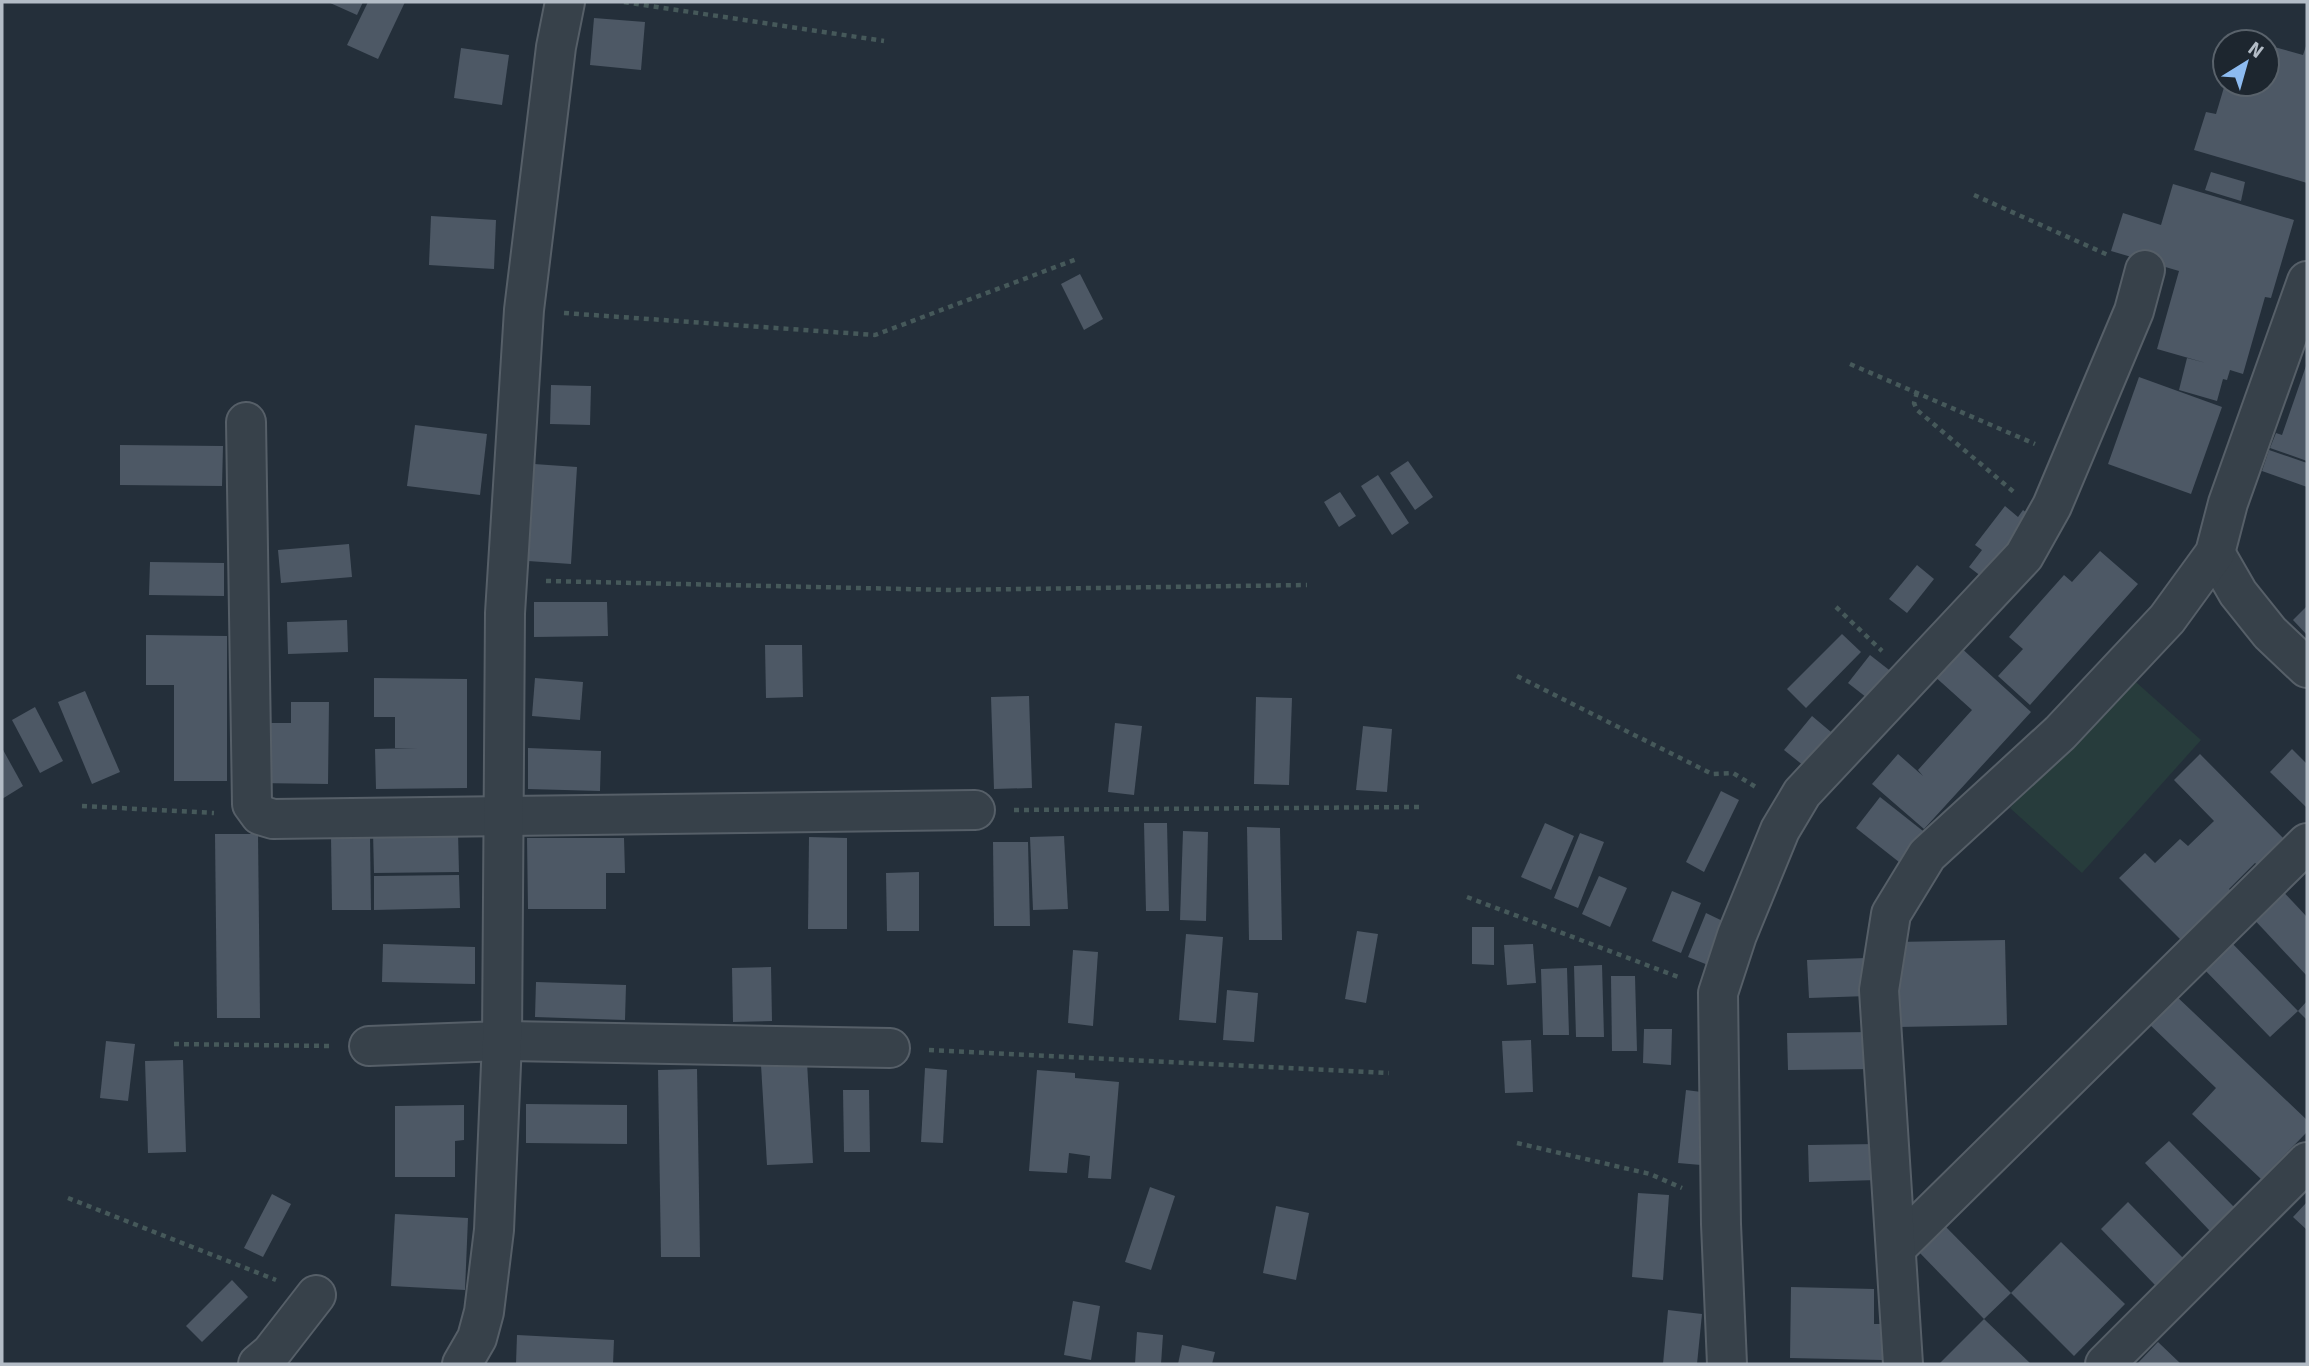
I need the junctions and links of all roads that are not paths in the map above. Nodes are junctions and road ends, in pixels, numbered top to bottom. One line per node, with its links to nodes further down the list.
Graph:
1 (565, 2): 8 (street)
2 (2146, 270): 18 (street)
3 (2307, 281): 5 (street)
4 (246, 422): 8 (street)
5 (2215, 553): 6 (street); 14 (street)
6 (2307, 668)
7 (975, 810): 8 (street)
8 (504, 815): 10 (street)
9 (2307, 843): 14 (street)
10 (502, 1041): 11 (street); 12 (street); 17 (street)
11 (369, 1046)
12 (890, 1048)
13 (2307, 1161): 20 (street)
14 (1896, 1248): 19 (street)
15 (316, 1296): 16 (street)
16 (258, 1364)
17 (462, 1364)
18 (1727, 1364)
19 (1903, 1364)
20 (2105, 1364)

